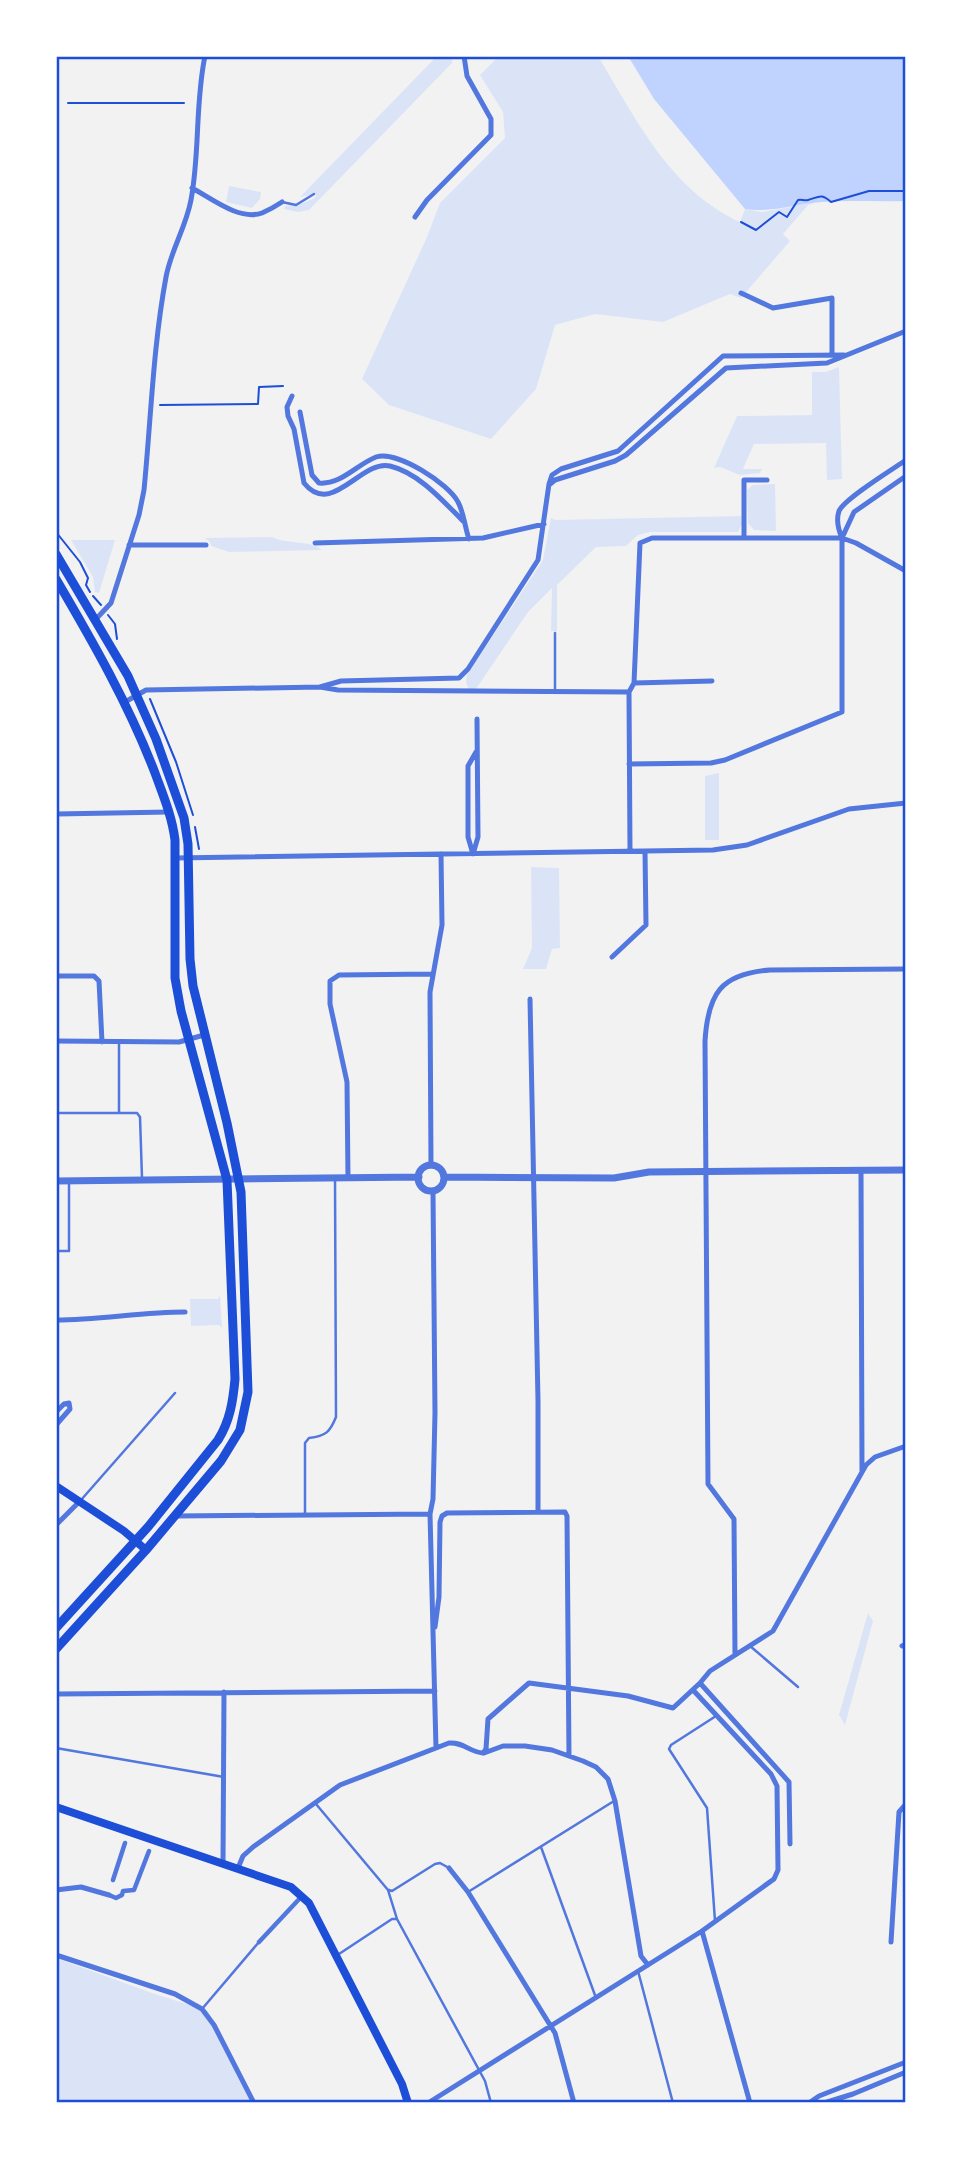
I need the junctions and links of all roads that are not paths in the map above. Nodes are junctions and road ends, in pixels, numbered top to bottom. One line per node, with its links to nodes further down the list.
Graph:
1 (205, 56): 3 (street)
2 (464, 56): 6 (street)
3 (192, 188): 5 (street); 23 (street)
4 (314, 194): 5 (lane)
5 (282, 202)
6 (415, 217)
7 (740, 293): 9 (street)
8 (906, 331): 10 (street)
9 (832, 354): 10 (street); 16 (street)
10 (844, 355): 16 (street)
11 (292, 396): 17 (street)
12 (300, 412): 17 (street)
13 (906, 460): 20 (street)
14 (906, 476): 20 (street)
15 (767, 480): 19 (street)
16 (548, 492): 18 (street)
17 (463, 521): 21 (street)
18 (544, 524): 21 (street); 32 (street)
19 (744, 538): 20 (street); 31 (street)
20 (842, 538): 26 (street); 39 (street)
21 (469, 539): 22 (street)
22 (315, 542)
23 (129, 545): 24 (street); 28 (street)
24 (206, 545)
25 (57, 559): 28 (highway)
26 (906, 571)
27 (56, 579): 36 (highway)
28 (96, 619): 35 (highway)
29 (555, 633): 33 (lane)
30 (712, 681): 31 (street)
31 (634, 682): 34 (street)
32 (320, 687): 33 (street); 35 (street)
33 (555, 692): 34 (street)
34 (629, 692): 39 (street)
35 (137, 695): 36 (street); 47 (highway)
36 (125, 702): 41 (highway)
37 (477, 719): 38 (street)
38 (477, 750): 46 (street); 46 (street)
39 (629, 764): 43 (street)
40 (906, 803): 44 (street)
41 (169, 812): 42 (street); 48 (highway)
42 (56, 814)
43 (630, 851): 44 (street); 46 (street)
44 (645, 851): 49 (street)
45 (442, 853): 46 (street); 47 (street); 51 (street)
46 (473, 854)
47 (189, 857): 48 (street); 54 (highway)
48 (175, 858): 55 (highway)
49 (612, 957)
50 (906, 969): 64 (street)
51 (432, 974): 61 (street); 68 (street)
52 (56, 976): 57 (street)
53 (530, 999): 69 (street)
54 (204, 1035): 55 (street); 72 (highway)
55 (189, 1040): 58 (street); 71 (highway)
56 (56, 1041): 57 (street)
57 (102, 1042): 58 (street)
58 (119, 1042): 59 (lane)
59 (119, 1112): 60 (lane); 70 (lane)
60 (56, 1113)
61 (431, 1166): 65 (street); 66 (street)
62 (861, 1170): 63 (street); 64 (street); 83 (street)
63 (906, 1170)
64 (706, 1171): 69 (street); 97 (street)
65 (419, 1177): 68 (street); 75 (street)
66 (444, 1177): 69 (street); 75 (street)
67 (335, 1178): 68 (street); 72 (street); 89 (lane)
68 (348, 1178)
69 (533, 1178): 86 (street)
70 (142, 1180): 71 (street); 74 (street)
71 (227, 1180): 72 (street); 91 (highway)
72 (240, 1180): 88 (highway)
73 (56, 1181): 74 (street)
74 (69, 1181): 76 (lane)
75 (433, 1191): 87 (street)
76 (56, 1251)
77 (185, 1312): 78 (street)
78 (56, 1320)
79 (176, 1393): 85 (lane)
80 (56, 1412): 81 (street)
81 (56, 1425)
82 (906, 1446): 83 (street)
83 (862, 1471): 95 (street)
84 (56, 1486): 85 (main road)
85 (79, 1502): 90 (street); 91 (main road)
86 (538, 1511): 94 (street); 100 (street)
87 (430, 1514): 89 (street); 94 (street)
88 (175, 1516): 89 (street); 92 (highway)
89 (305, 1516)
90 (56, 1525)
91 (135, 1541): 92 (main road); 93 (highway)
92 (146, 1550): 96 (highway)
93 (56, 1628)
94 (434, 1640): 102 (street)
95 (750, 1646): 97 (street); 99 (lane)
96 (56, 1649)
97 (735, 1654): 98 (street)
98 (700, 1683): 101 (street); 116 (street)
99 (798, 1687)
100 (568, 1688): 101 (street); 108 (street); 109 (street)
101 (693, 1690): 105 (street)
102 (435, 1691): 103 (street); 107 (street)
103 (224, 1692): 104 (street); 110 (street)
104 (56, 1694)
105 (716, 1717): 129 (lane); 129 (street)
106 (56, 1748): 110 (lane)
107 (436, 1748): 108 (street); 112 (street)
108 (482, 1754): 109 (street)
109 (569, 1756): 111 (street)
110 (224, 1777): 119 (street)
111 (615, 1801): 117 (lane); 135 (street)
112 (315, 1803): 120 (street); 124 (lane)
113 (906, 1804): 132 (street)
114 (56, 1807): 119 (main road)
115 (125, 1843): 122 (street)
116 (790, 1844)
117 (541, 1847): 125 (lane); 137 (lane)
118 (149, 1851): 126 (street)
119 (223, 1863): 120 (main road)
120 (238, 1868): 127 (main road)
121 (449, 1868): 124 (lane); 125 (street)
122 (113, 1880)
123 (56, 1889): 126 (street)
124 (388, 1890): 128 (lane)
125 (468, 1892): 139 (street)
126 (109, 1895)
127 (302, 1895): 131 (street); 134 (main road)
128 (397, 1919): 134 (lane); 141 (lane)
129 (715, 1921): 130 (street)
130 (702, 1931): 135 (street); 149 (street)
131 (259, 1942): 138 (lane)
132 (891, 1942)
133 (56, 1955): 138 (street)
134 (336, 1956): 144 (main road)
135 (648, 1965): 136 (street)
136 (638, 1971): 137 (street); 148 (lane)
137 (596, 1998): 139 (street)
138 (202, 2009): 143 (street)
139 (551, 2027): 141 (street); 147 (street)
140 (906, 2062): 150 (street)
141 (479, 2071): 145 (street); 146 (lane)
142 (906, 2072): 151 (street)
143 (254, 2103)
144 (408, 2103)
145 (428, 2103)
146 (491, 2103)
147 (574, 2103)
148 (673, 2103)
149 (750, 2103)
150 (808, 2103)
151 (824, 2103)

